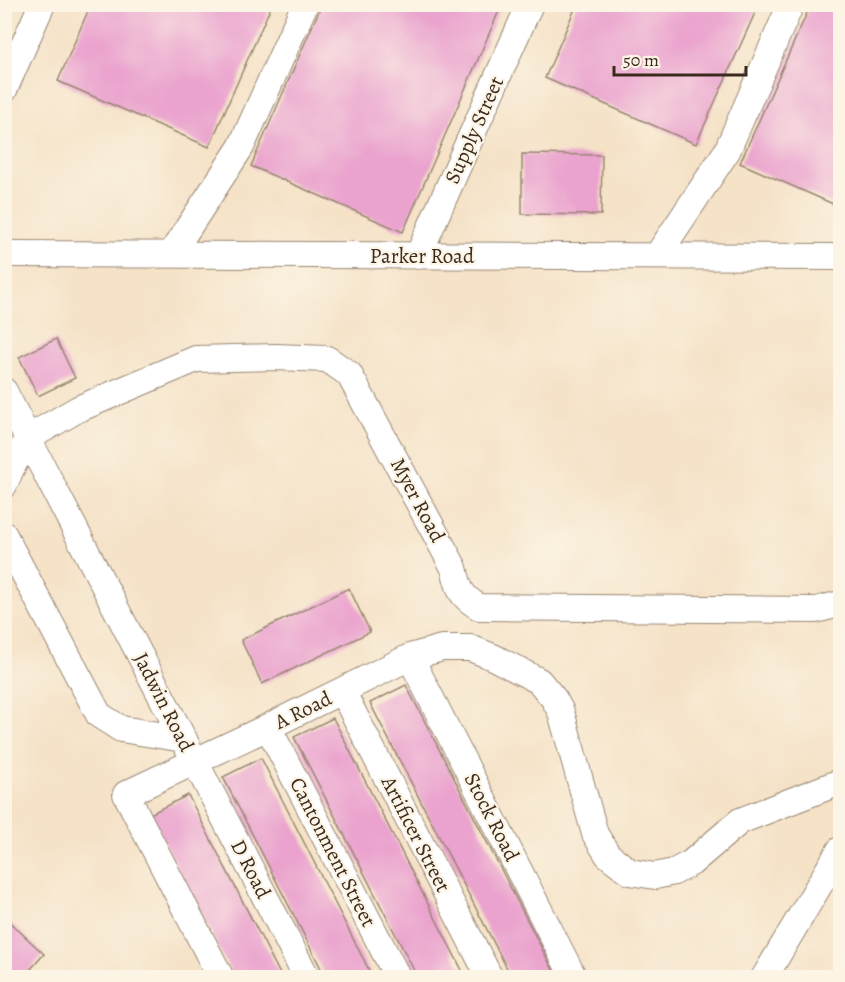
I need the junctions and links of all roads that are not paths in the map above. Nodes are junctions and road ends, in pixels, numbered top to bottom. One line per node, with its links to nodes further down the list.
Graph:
1 (42, 4): 5 (street)
2 (305, 4): 7 (street)
3 (530, 4): 8 (street, Supply Street)
4 (791, 4): 9 (street)
5 (4, 90)
6 (4, 254): 7 (street, Parker Road)
7 (171, 254): 8 (street, Parker Road)
8 (417, 256): 9 (street, Parker Road)
9 (657, 256): 10 (street, Parker Road)
10 (840, 257)
11 (4, 392): 12 (street, Jadwin Road)
12 (28, 438): 13 (street); 15 (street, Myer Road); 19 (street, Jadwin Road)
13 (4, 485)
14 (4, 535): 19 (street)
15 (840, 604)
16 (410, 657): 17 (street, A Road); 20 (street, A Road); 26 (street, Stock Road)
17 (342, 691): 18 (street, A Road); 25 (street, Artificer Street)
18 (268, 727): 19 (street, A Road); 24 (street, Cantonment Street)
19 (189, 750): 22 (street, Jadwin Road); 23 (street, D Road)
20 (840, 782)
21 (840, 850): 27 (street)
22 (221, 978)
23 (307, 978)
24 (398, 978)
25 (490, 978)
26 (574, 978)
27 (764, 978)

